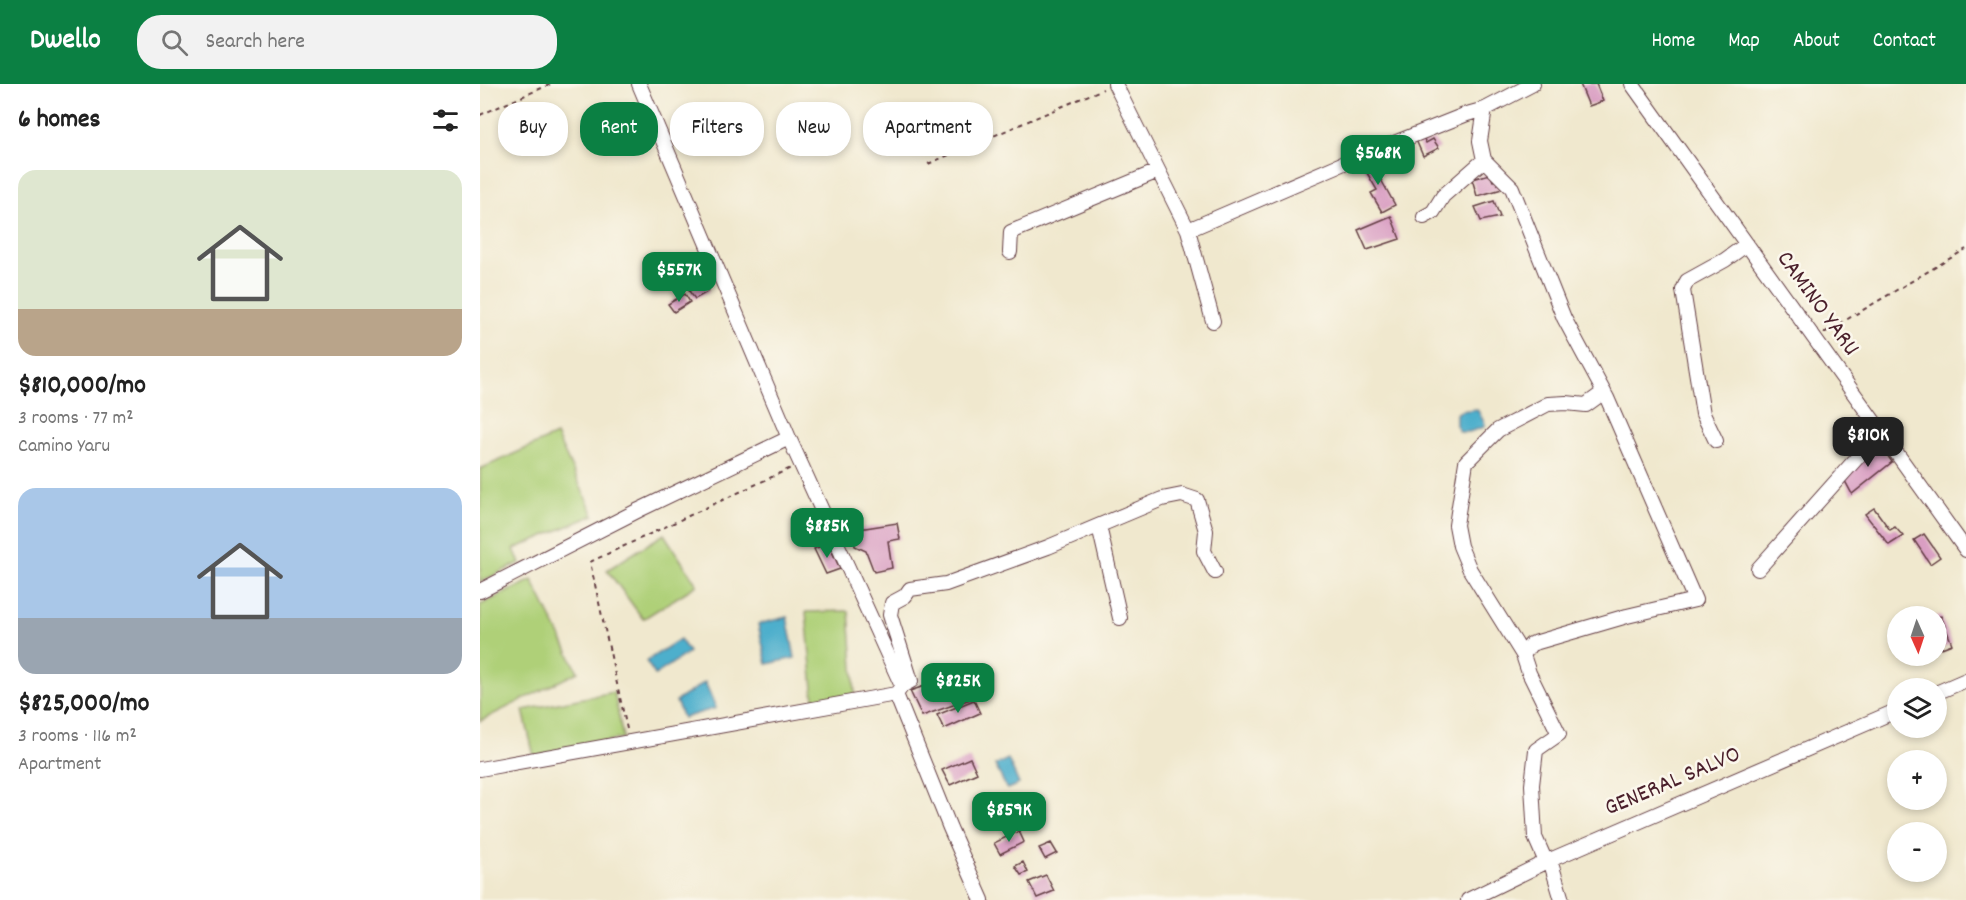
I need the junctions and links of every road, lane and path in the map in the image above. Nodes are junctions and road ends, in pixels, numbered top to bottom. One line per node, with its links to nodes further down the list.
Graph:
1 (551, 84): 8 (path)
2 (639, 84): 21 (street)
3 (1106, 84): 10 (path)
4 (1115, 84): 11 (street)
5 (1533, 84): 7 (street)
6 (1632, 84): 14 (street, CAMINO YARU)
7 (1485, 109): 9 (street); 13 (street)
8 (480, 115)
9 (1484, 160): 12 (street); 19 (street)
10 (928, 164)
11 (1158, 171): 13 (street); 16 (street)
12 (1424, 217)
13 (1188, 230): 17 (street)
14 (1747, 244): 18 (street, CAMINO YARU); 22 (street)
15 (1966, 249): 18 (path)
16 (1010, 252)
17 (1213, 321)
18 (1815, 339): 20 (street, CAMINO YARU)
19 (1604, 393): 30 (street); 30 (street)
20 (1881, 431): 25 (street, CAMINO YARU); 26 (street)
21 (789, 438): 23 (street); 28 (street)
22 (1716, 441)
23 (802, 463): 33 (street); 35 (path)
24 (1099, 526): 27 (street); 29 (street); 33 (street)
25 (1966, 550)
26 (1758, 569)
27 (1215, 573)
28 (480, 591)
29 (1120, 618)
30 (1523, 655): 37 (street)
31 (1966, 680): 32 (street)
32 (1947, 688)
33 (899, 690): 35 (street); 38 (street)
34 (1887, 715): 37 (street, GENERAL SALVO)
35 (631, 741): 36 (street)
36 (480, 768)
37 (1548, 861): 39 (street, GENERAL SALVO); 40 (street)
38 (982, 900)
39 (1468, 900)
40 (1562, 900)

